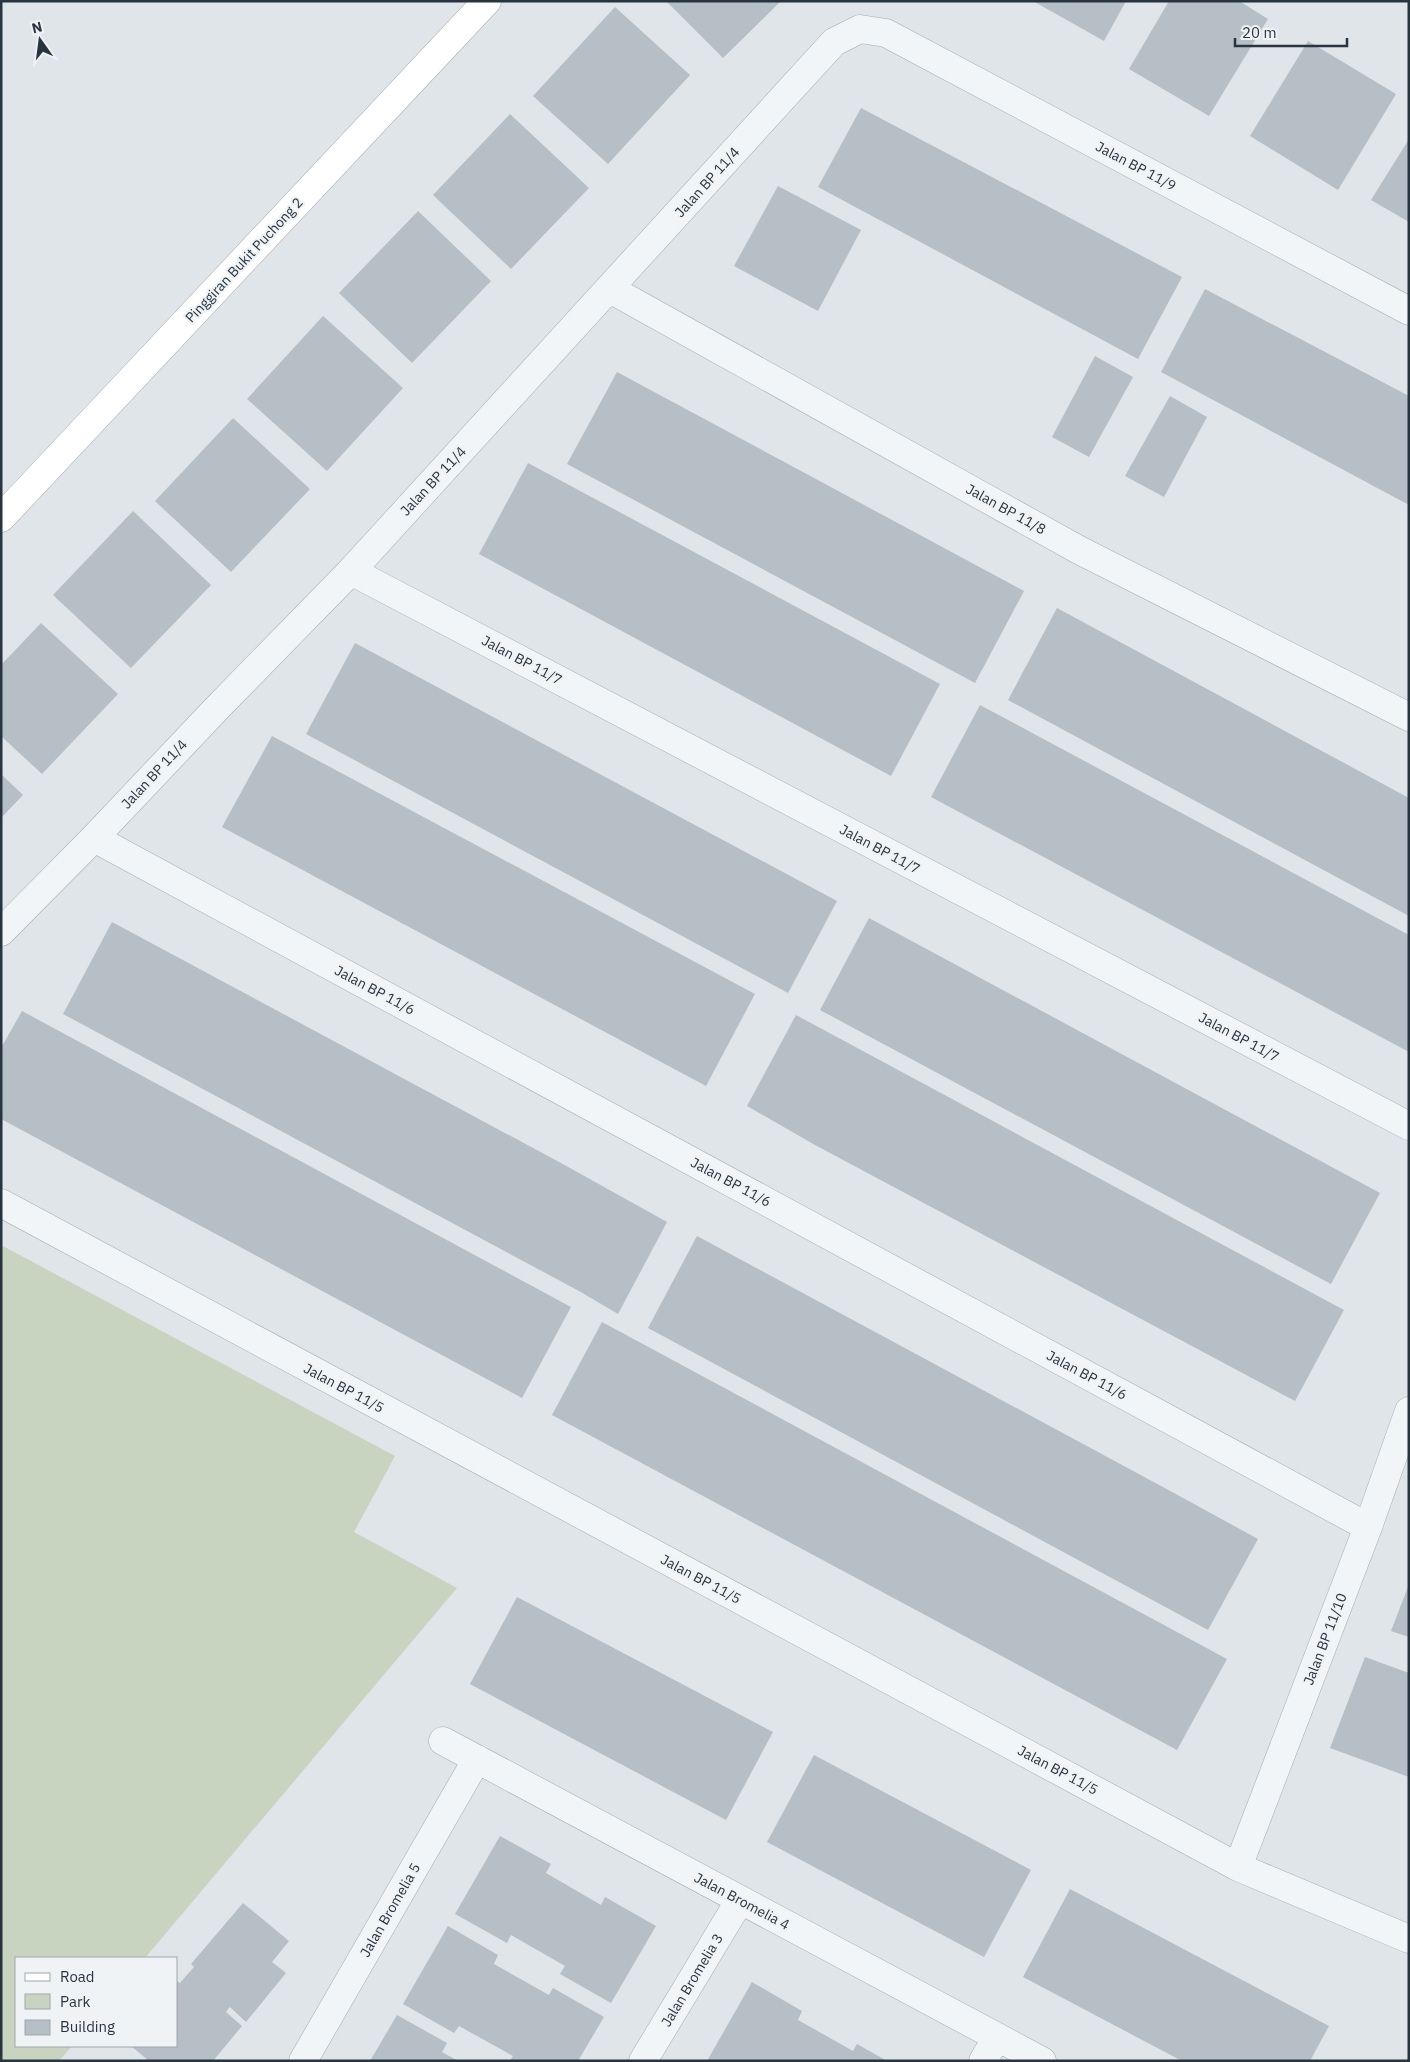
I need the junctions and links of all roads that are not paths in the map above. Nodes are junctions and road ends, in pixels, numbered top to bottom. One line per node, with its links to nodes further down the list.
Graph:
1 (488, 1): 5 (street, Pinggiran Bukit Puchong 2)
2 (860, 29): 3 (street, Jalan BP 11/4); 4 (street, Jalan BP 11/9)
3 (610, 289): 6 (street, Jalan BP 11/4); 7 (street, Jalan BP 11/8)
4 (1409, 311)
5 (1, 518)
6 (352, 571): 8 (street, Jalan BP 11/4); 10 (street, Jalan BP 11/7)
7 (1409, 717)
8 (94, 838): 9 (street, Jalan BP 11/4); 13 (street, Jalan BP 11/6)
9 (1, 932)
10 (1409, 1126)
11 (1, 1204): 16 (street, Jalan BP 11/5)
12 (1409, 1411): 13 (street, Jalan BP 11/10)
13 (1368, 1527): 16 (street, Jalan BP 11/10)
14 (443, 1741): 15 (street, Jalan Bromelia 4)
15 (478, 1759): 17 (street, Jalan Bromelia 4); 20 (street, Jalan Bromelia 5)
16 (1238, 1867): 18 (street, Jalan BP 11/5)
17 (740, 1900): 19 (street, Jalan Bromelia 4); 21 (street, Jalan Bromelia 3)
18 (1409, 1939)
19 (997, 2037): 22 (street); 23 (street, Jalan Bromelia 4)
20 (303, 2061)
21 (643, 2061)
22 (983, 2061)
23 (1042, 2061)

